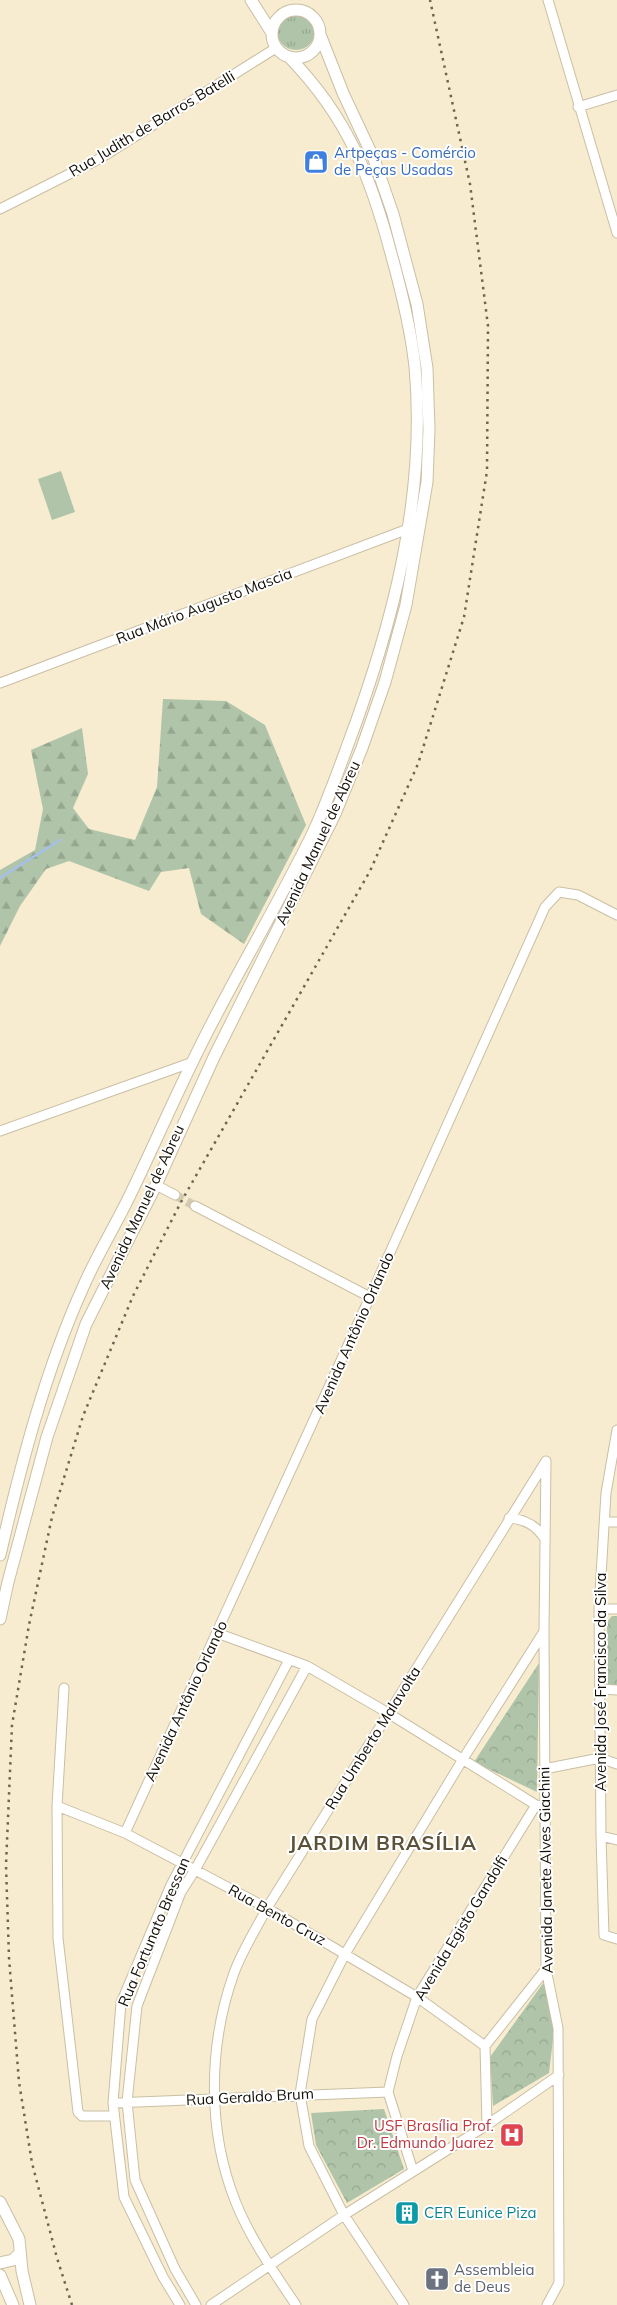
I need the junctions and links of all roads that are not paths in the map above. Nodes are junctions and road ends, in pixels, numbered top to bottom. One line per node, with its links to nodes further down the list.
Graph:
1 (252, 0): 5 (main road)
2 (286, 0): 4 (main road)
3 (548, 0): 10 (street)
4 (297, 9): 5 (main road); 6 (main road)
5 (272, 33): 7 (main road)
6 (321, 37): 8 (main road); 18 (main road, Avenida Manuel de Abreu)
7 (276, 48): 8 (main road); 11 (street, Rua Judith de Barros Batelli)
8 (290, 58): 13 (main road, Avenida Manuel de Abreu)
9 (617, 94): 10 (street)
10 (578, 107): 12 (street)
11 (0, 209)
12 (617, 233)
13 (408, 529): 14 (street, Rua Mário Augusto Mascia); 16 (main road, Avenida Manuel de Abreu)
14 (0, 682)
15 (617, 914): 21 (street, Avenida Antônio Orlando)
16 (193, 1062): 17 (street); 28 (main road, Avenida Manuel de Abreu)
17 (0, 1131)
18 (156, 1185): 19 (street); 31 (main road, Avenida Manuel de Abreu)
19 (175, 1195)
20 (195, 1206): 21 (street)
21 (370, 1297): 33 (street, Avenida Antônio Orlando)
22 (616, 1434): 25 (street, Avenida José Francisco da Silva)
23 (546, 1461): 24 (street, Rua Umberto Malavolta); 27 (street, Avenida Janete Alves Giachini)
24 (509, 1518): 27 (street); 39 (street, Rua Umberto Malavolta)
25 (605, 1522): 26 (street); 29 (street, Avenida José Francisco da Silva)
26 (617, 1522)
27 (545, 1539): 32 (street, Avenida Janete Alves Giachini)
28 (0, 1555)
29 (599, 1609): 30 (street); 37 (street, Avenida José Francisco da Silva)
30 (617, 1609)
31 (0, 1619)
32 (544, 1631): 41 (street); 43 (street, Avenida Janete Alves Giachini)
33 (217, 1633): 34 (street); 46 (street, Avenida Antônio Orlando)
34 (289, 1660): 35 (street); 49 (street, Rua Fortunato Bressan)
35 (308, 1666): 39 (street); 50 (street, Rua Fortunato Bressan)
36 (64, 1688): 44 (street)
37 (601, 1689): 38 (street); 40 (street, Avenida José Francisco da Silva)
38 (617, 1690)
39 (388, 1713): 41 (street); 51 (street, Rua Umberto Malavolta)
40 (600, 1758): 42 (street); 43 (street); 47 (street, Avenida José Francisco da Silva)
41 (463, 1759): 45 (street); 53 (street)
42 (617, 1764)
43 (544, 1769): 45 (street, Avenida Janete Alves Giachini)
44 (57, 1806): 46 (street, Rua Bento Cruz); 63 (street)
45 (540, 1806): 54 (street, Avenida Janete Alves Giachini); 55 (street, Avenida Egisto Gandolfi)
46 (125, 1833): 49 (street, Rua Bento Cruz)
47 (601, 1836): 48 (street); 52 (street, Avenida José Francisco da Silva)
48 (617, 1840)
49 (181, 1864): 50 (street, Rua Bento Cruz); 62 (street, Rua Fortunato Bressan)
50 (195, 1870): 51 (street, Rua Bento Cruz); 61 (street, Rua Fortunato Bressan)
51 (267, 1908): 53 (street, Rua Bento Cruz); 60 (street, Rua Umberto Malavolta)
52 (617, 1939)
53 (345, 1954): 55 (street, Rua Bento Cruz); 59 (street)
54 (546, 1969): 56 (street); 57 (street, Avenida Janete Alves Giachini)
55 (417, 1997): 56 (street, Rua Bento Cruz); 58 (street, Avenida Egisto Gandolfi)
56 (485, 2046): 64 (street)
57 (559, 2075): 64 (street); 80 (street, Avenida Janete Alves Giachini)
58 (388, 2092): 59 (street, Rua Geraldo Brum); 65 (street)
59 (300, 2094): 60 (street, Rua Geraldo Brum); 67 (street)
60 (215, 2099): 61 (street, Rua Geraldo Brum); 71 (street, Rua Umberto Malavolta)
61 (127, 2102): 62 (street, Rua Geraldo Brum); 76 (street, Rua Fortunato Bressan)
62 (113, 2103): 63 (street, Rua Fortunato Bressan)
63 (114, 2116): 75 (street, Rua Fortunato Bressan)
64 (487, 2125): 65 (street)
65 (413, 2171): 67 (street)
66 (0, 2202): 68 (main road)
67 (344, 2214): 71 (street); 79 (street)
68 (6, 2225): 69 (main road)
69 (20, 2253): 70 (main road); 74 (main road)
70 (0, 2263)
71 (270, 2266): 77 (street); 78 (street, Rua Umberto Malavolta)
72 (0, 2275): 73 (main road)
73 (13, 2305)
74 (30, 2305)
75 (180, 2305)
76 (196, 2305)
77 (210, 2305)
78 (296, 2305)
79 (404, 2305)
80 (547, 2305)

